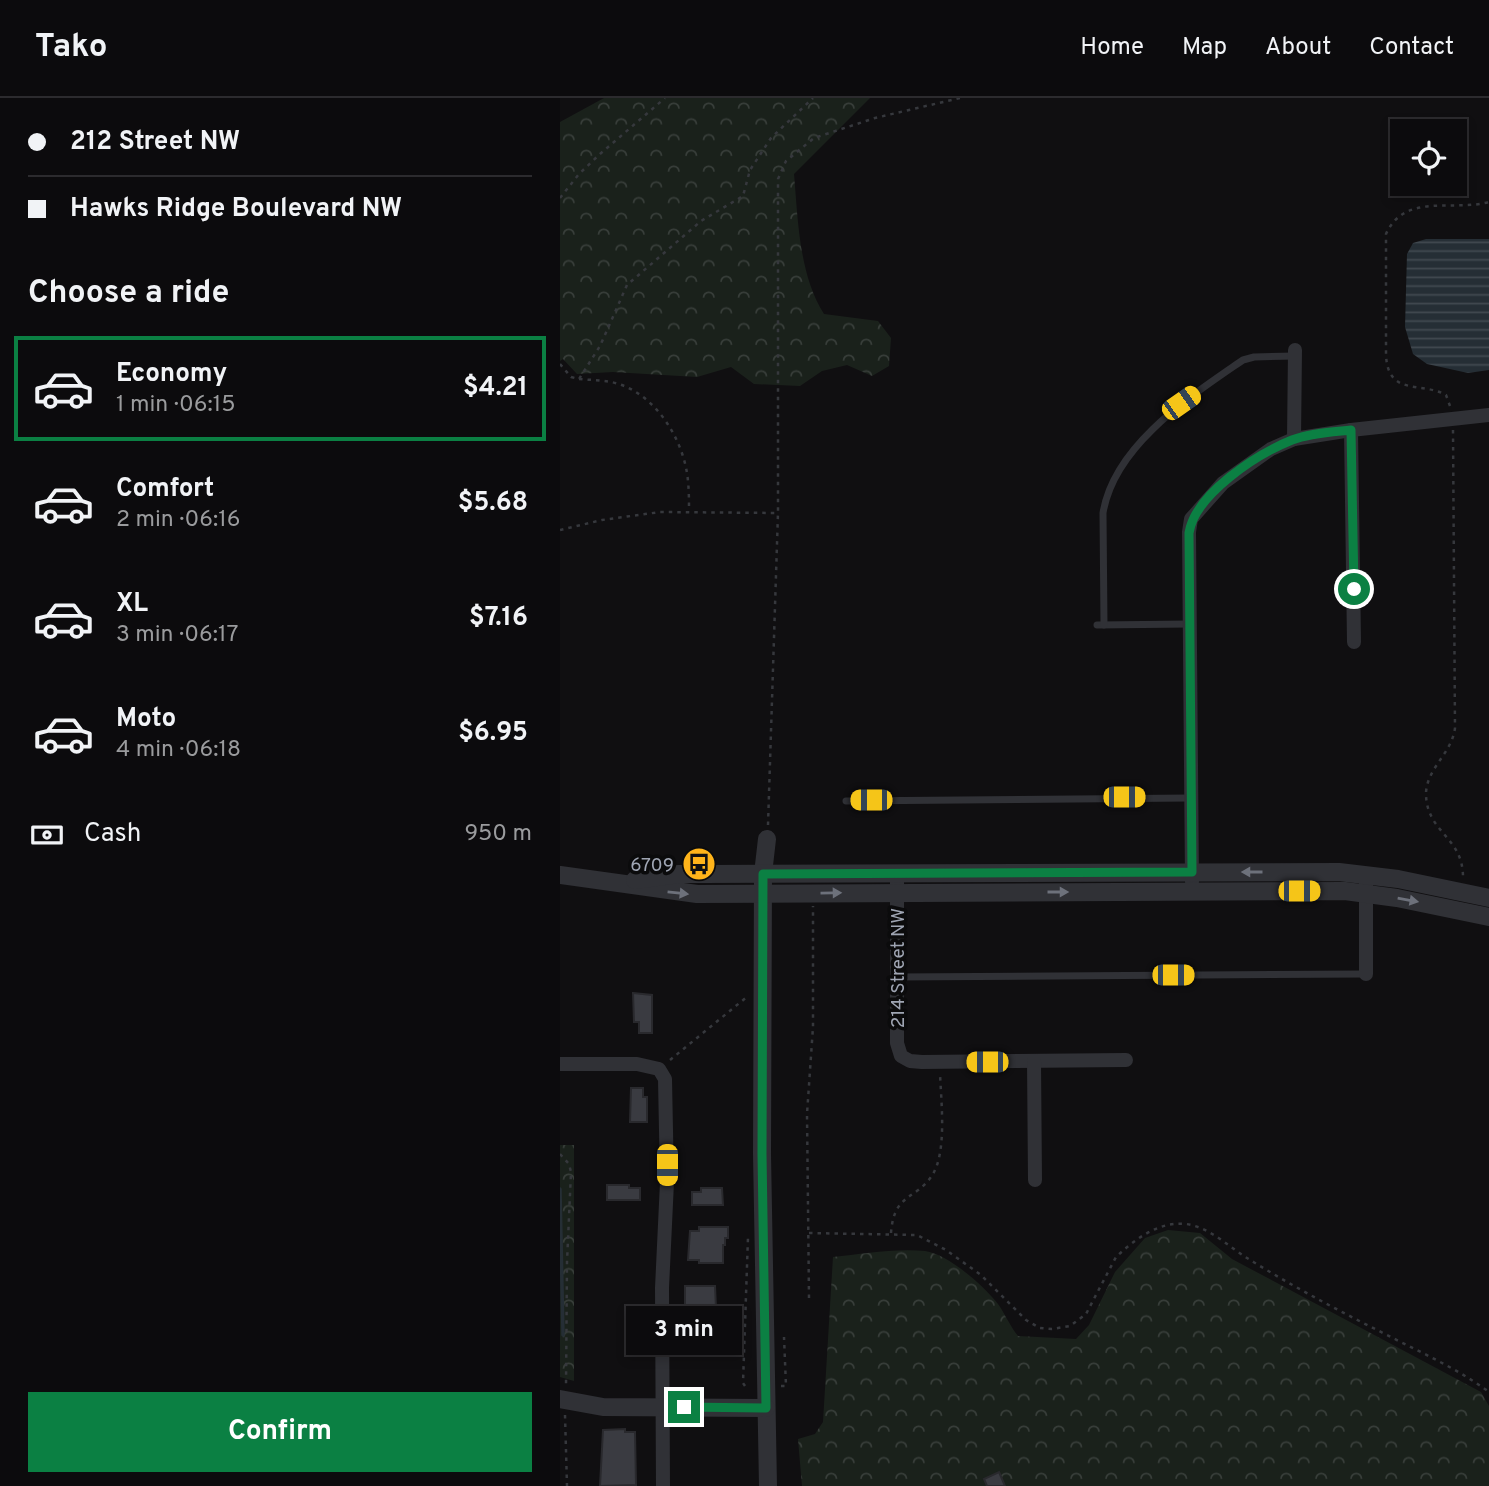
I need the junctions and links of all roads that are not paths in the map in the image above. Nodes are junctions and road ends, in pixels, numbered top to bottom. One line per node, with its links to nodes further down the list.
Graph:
1 (1295, 353): 4 (street); 5 (lane)
2 (1489, 415): 3 (street)
3 (1351, 430): 4 (street); 6 (street)
4 (1294, 439): 5 (street)
5 (1189, 624): 7 (street)
6 (1354, 642)
7 (1191, 798): 8 (lane); 10 (street)
8 (846, 800)
9 (767, 839): 11 (street)
10 (1192, 872): 12 (street, one-way to 10); 15 (street); 16 (street)
11 (763, 874): 14 (street); 15 (street); 17 (street)
12 (1366, 874): 18 (street); 19 (street)
13 (560, 875): 14 (street)
14 (611, 883): 17 (street, one-way to 17)
15 (897, 883): 16 (street, one-way to 16); 17 (street, one-way to 15); 22 (street, 214 Street NW)
16 (1192, 891): 18 (street)
17 (762, 893): 29 (street)
18 (1366, 893): 20 (street, one-way to 20); 21 (street)
19 (1489, 898)
20 (1489, 916)
21 (1366, 974): 22 (lane)
22 (897, 977): 24 (street, 214 Street NW)
23 (1126, 1060): 24 (street)
24 (1034, 1061): 26 (street)
25 (560, 1064): 28 (street)
26 (1035, 1180)
27 (564, 1399): 28 (street)
28 (662, 1407): 29 (street); 30 (street)
29 (766, 1408): 31 (street)
30 (663, 1486)
31 (768, 1486)

